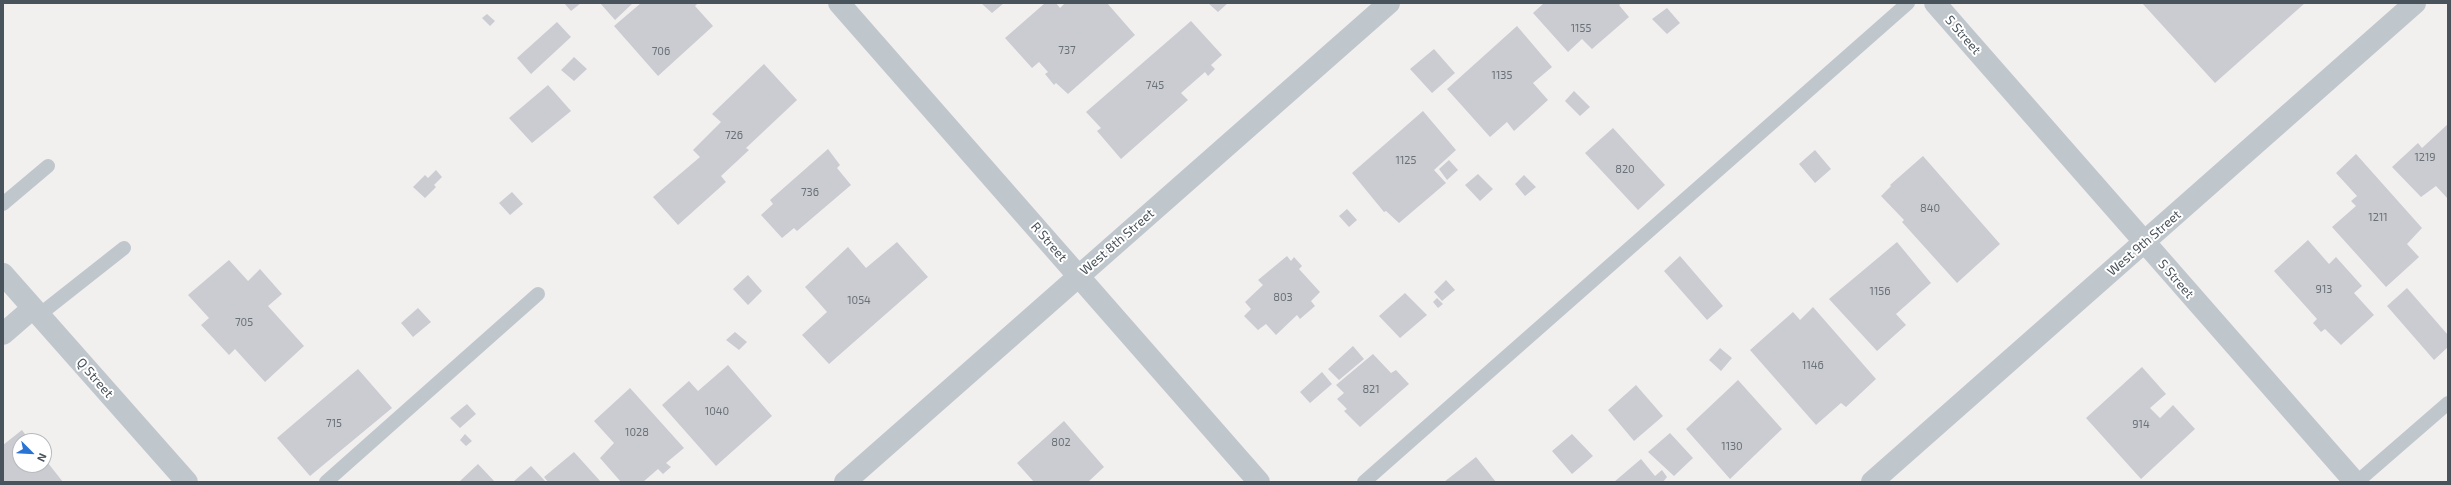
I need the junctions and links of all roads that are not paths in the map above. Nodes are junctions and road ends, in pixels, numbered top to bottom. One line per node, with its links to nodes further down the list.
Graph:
1 (839, 3): 11 (street, R Street)
2 (1390, 3): 11 (street, West 8th Street)
3 (1908, 3): 20 (lane)
4 (1935, 3): 8 (street, S Street)
5 (2415, 3): 8 (street, West 9th Street)
6 (48, 166): 7 (lane)
7 (3, 204)
8 (2144, 242): 21 (street, West 9th Street); 22 (street, S Street)
9 (124, 248): 13 (lane)
10 (3, 274): 13 (street, Q Street)
11 (1078, 276): 18 (street, West 8th Street); 19 (street, R Street)
12 (538, 294): 17 (lane)
13 (36, 312): 14 (street); 16 (street, Q Street)
14 (3, 334)
15 (2448, 403): 22 (lane)
16 (187, 482)
17 (326, 482)
18 (845, 482)
19 (1259, 482)
20 (1364, 482)
21 (1872, 482)
22 (2356, 482)

